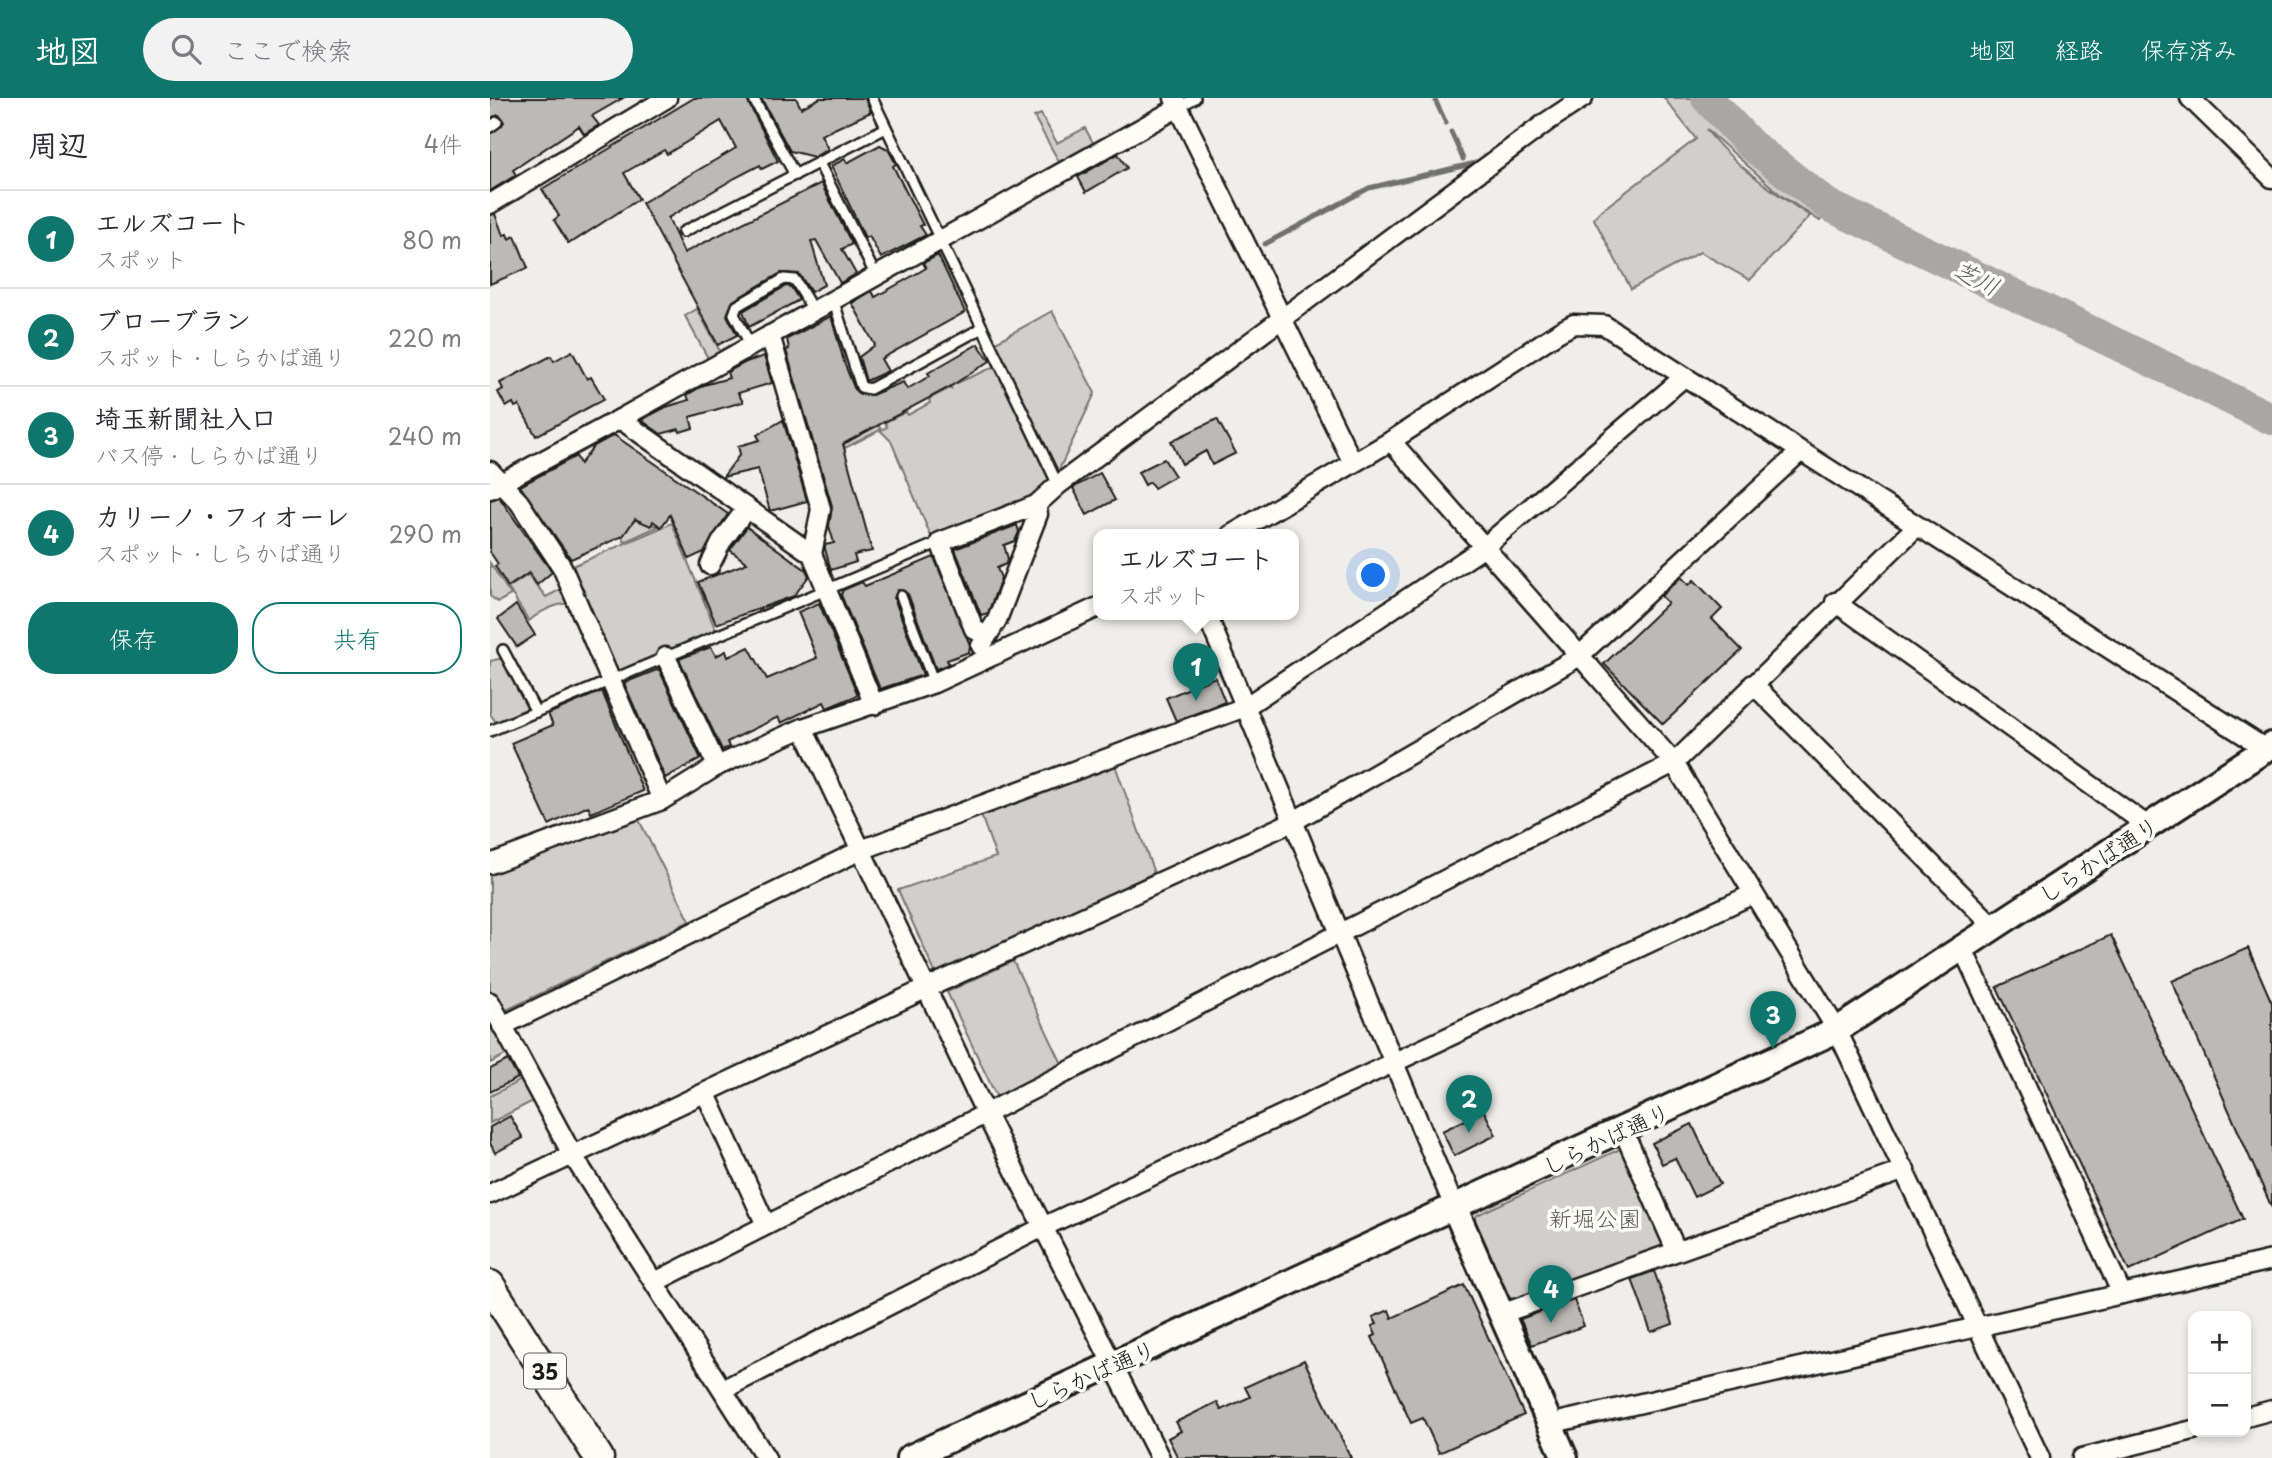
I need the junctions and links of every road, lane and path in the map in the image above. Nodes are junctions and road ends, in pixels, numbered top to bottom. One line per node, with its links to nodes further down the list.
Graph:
1 (667, 98): 11 (street)
2 (753, 98): 10 (lane)
3 (872, 98): 7 (lane)
4 (1583, 98): 17 (street)
5 (2190, 98): 9 (street)
6 (1183, 101): 13 (street); 17 (street)
7 (886, 128): 8 (lane); 13 (lane)
8 (819, 163): 10 (lane); 14 (lane)
9 (2268, 168)
10 (794, 175): 12 (lane)
11 (490, 204)
12 (682, 232)
13 (939, 240): 14 (street); 18 (lane)
14 (876, 276): 15 (street)
15 (833, 299): 16 (street); 18 (lane)
16 (813, 310): 19 (street); 20 (lane)
17 (1283, 318): 25 (street); 27 (street)
18 (982, 328): 27 (lane)
19 (770, 335): 20 (street); 34 (street)
20 (751, 346): 22 (street)
21 (1683, 378): 23 (street); 24 (street); 33 (street)
22 (620, 419): 26 (street); 29 (street)
23 (1391, 441): 25 (street); 33 (street)
24 (1800, 452): 30 (street); 44 (street)
25 (1353, 463): 31 (street)
26 (494, 480): 46 (street)
27 (1058, 485): 28 (street)
28 (1036, 505): 32 (street); 41 (street)
29 (747, 508): 34 (street); 35 (street)
30 (1916, 527): 38 (street); 54 (street)
31 (1241, 529)
32 (940, 542): 36 (lane); 41 (street)
33 (1483, 548): 44 (street); 50 (street)
34 (812, 554): 36 (street)
35 (710, 565)
36 (827, 589): 43 (lane); 49 (street)
37 (901, 596): 47 (lane)
38 (1835, 602): 48 (street); 59 (street)
39 (1093, 609): 45 (street)
40 (1209, 620): 50 (street)
41 (986, 636): 45 (street)
42 (503, 650): 51 (lane)
43 (666, 657): 46 (lane); 56 (street)
44 (1578, 657): 55 (street); 58 (street)
45 (986, 659): 47 (street)
46 (611, 680): 51 (lane); 57 (street)
47 (934, 683): 49 (street)
48 (1753, 684): 55 (street); 63 (street)
49 (874, 705): 52 (street)
50 (1245, 707): 58 (street); 60 (street)
51 (536, 712): 53 (lane)
52 (803, 728): 56 (street); 60 (street)
53 (490, 731)
54 (2270, 750): 59 (street, しらかば通り)
55 (1674, 763): 62 (street); 64 (street)
56 (717, 766): 57 (street)
57 (663, 800): 61 (street)
58 (1294, 821): 64 (street); 66 (street)
59 (2148, 826): 63 (street, しらかば通り)
60 (861, 850): 66 (street); 68 (street)
61 (490, 864)
62 (1753, 894): 69 (street); 70 (street)
63 (1993, 926): 65 (street, しらかば通り)
64 (1341, 932): 70 (street); 72 (street)
65 (1962, 947): 69 (street, しらかば通り); 84 (street)
66 (927, 988): 71 (street); 72 (street)
67 (490, 1002): 68 (street)
68 (502, 1026): 74 (street)
69 (1837, 1030): 73 (street, しらかば通り); 75 (street)
70 (1396, 1062): 77 (street); 79 (street)
71 (706, 1094): 74 (street); 78 (street)
72 (985, 1112): 78 (street); 79 (street)
73 (1623, 1130): 77 (street, しらかば通り); 80 (street)
74 (573, 1156): 76 (street); 82 (street)
75 (1905, 1170): 80 (street); 86 (street)
76 (490, 1194)
77 (1455, 1209): 85 (street); 87 (street, しらかば通り)
78 (766, 1225): 82 (street)
79 (1045, 1226): 87 (street); 88 (street)
80 (1676, 1250): 85 (street)
81 (2272, 1260): 84 (street)
82 (655, 1282): 88 (street)
83 (490, 1284): 94 (main road, 35)
84 (2122, 1294): 86 (street)
85 (1501, 1314): 91 (street)
86 (1977, 1327): 91 (street); 99 (street)
87 (1112, 1364): 93 (street, しらかば通り); 97 (street)
88 (724, 1389): 95 (street)
89 (2272, 1410): 90 (street)
90 (2251, 1416)
91 (1549, 1424): 98 (street)
92 (2188, 1431): 100 (street)
93 (941, 1451): 96 (street, しらかば通り)
94 (599, 1458)
95 (766, 1458)
96 (909, 1458)
97 (1160, 1458)
98 (1565, 1458)
99 (2040, 1458)
100 (2082, 1458)

